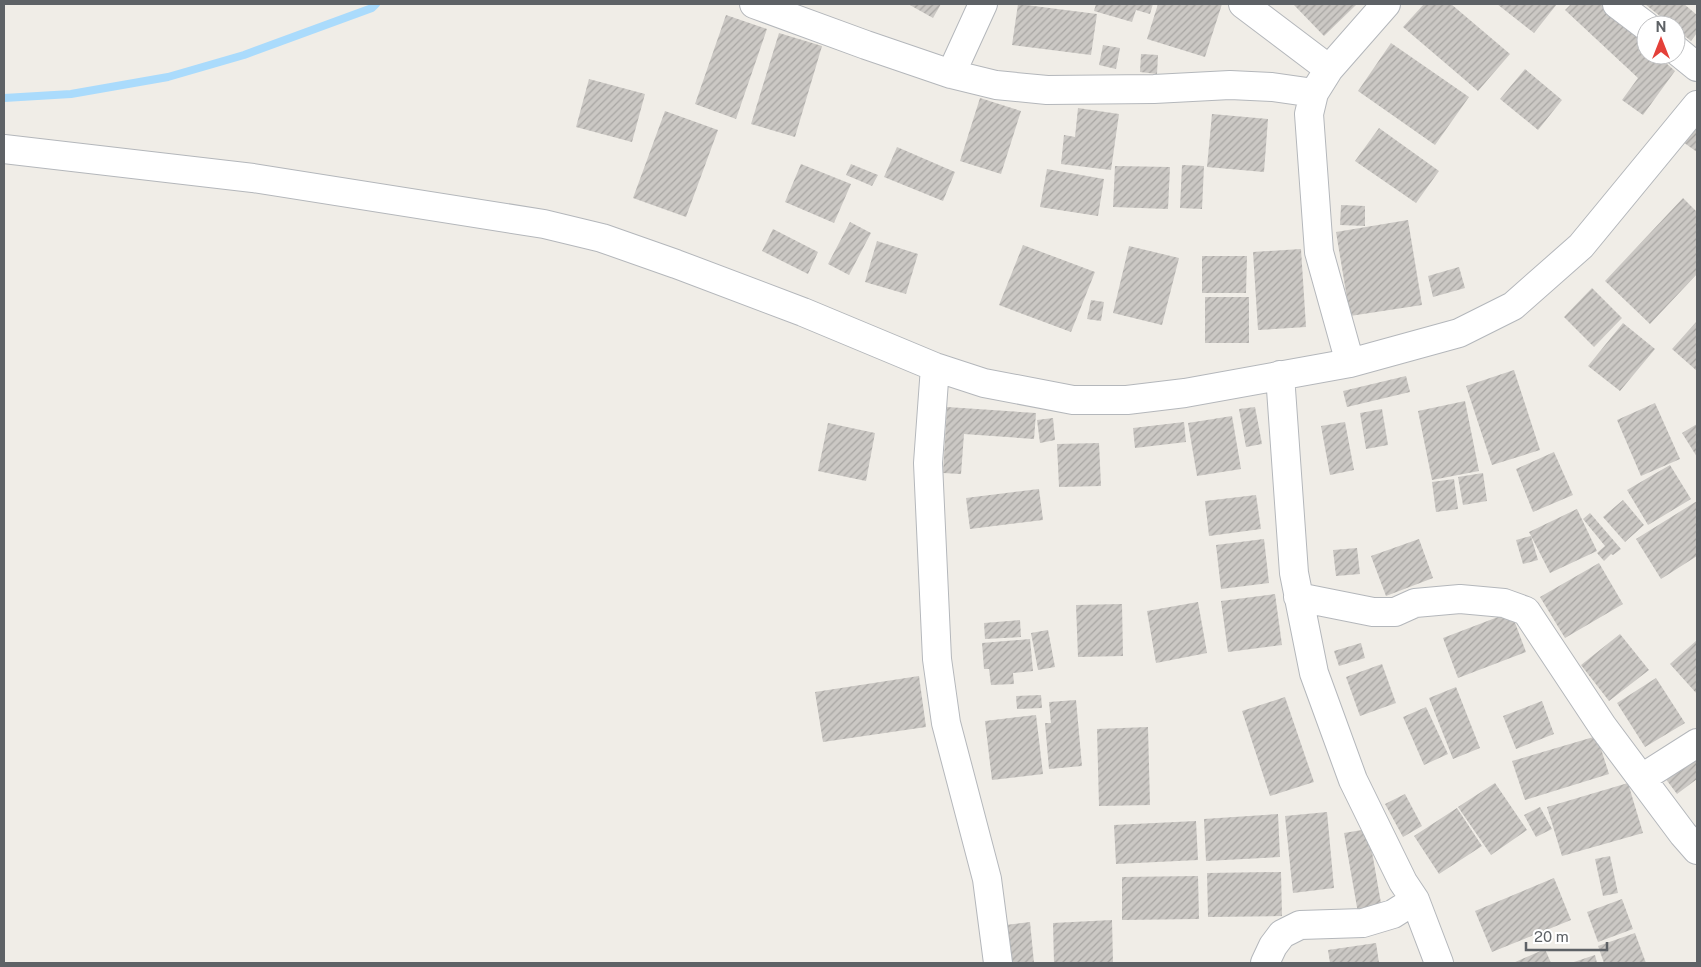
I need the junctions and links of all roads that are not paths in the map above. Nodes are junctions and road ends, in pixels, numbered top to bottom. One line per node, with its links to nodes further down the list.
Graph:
1 (754, 4): 10 (street)
2 (983, 4): 10 (street)
3 (1243, 4): 9 (street)
4 (1386, 4): 9 (street)
5 (1617, 4): 6 (street)
6 (1636, 18)
7 (1686, 58): 8 (street)
8 (1697, 67)
9 (1329, 69): 11 (street)
10 (951, 74): 11 (street)
11 (1314, 93): 14 (street)
12 (1697, 105): 14 (street)
13 (4, 149): 15 (street)
14 (1350, 363): 16 (street)
15 (935, 367): 16 (street); 22 (street)
16 (1280, 375): 17 (street)
17 (1298, 597): 19 (street); 21 (street)
18 (1697, 743): 19 (street)
19 (1642, 778): 20 (street)
20 (1697, 850)
21 (1415, 900): 23 (street); 24 (street)
22 (998, 963)
23 (1265, 963)
24 (1439, 963)

